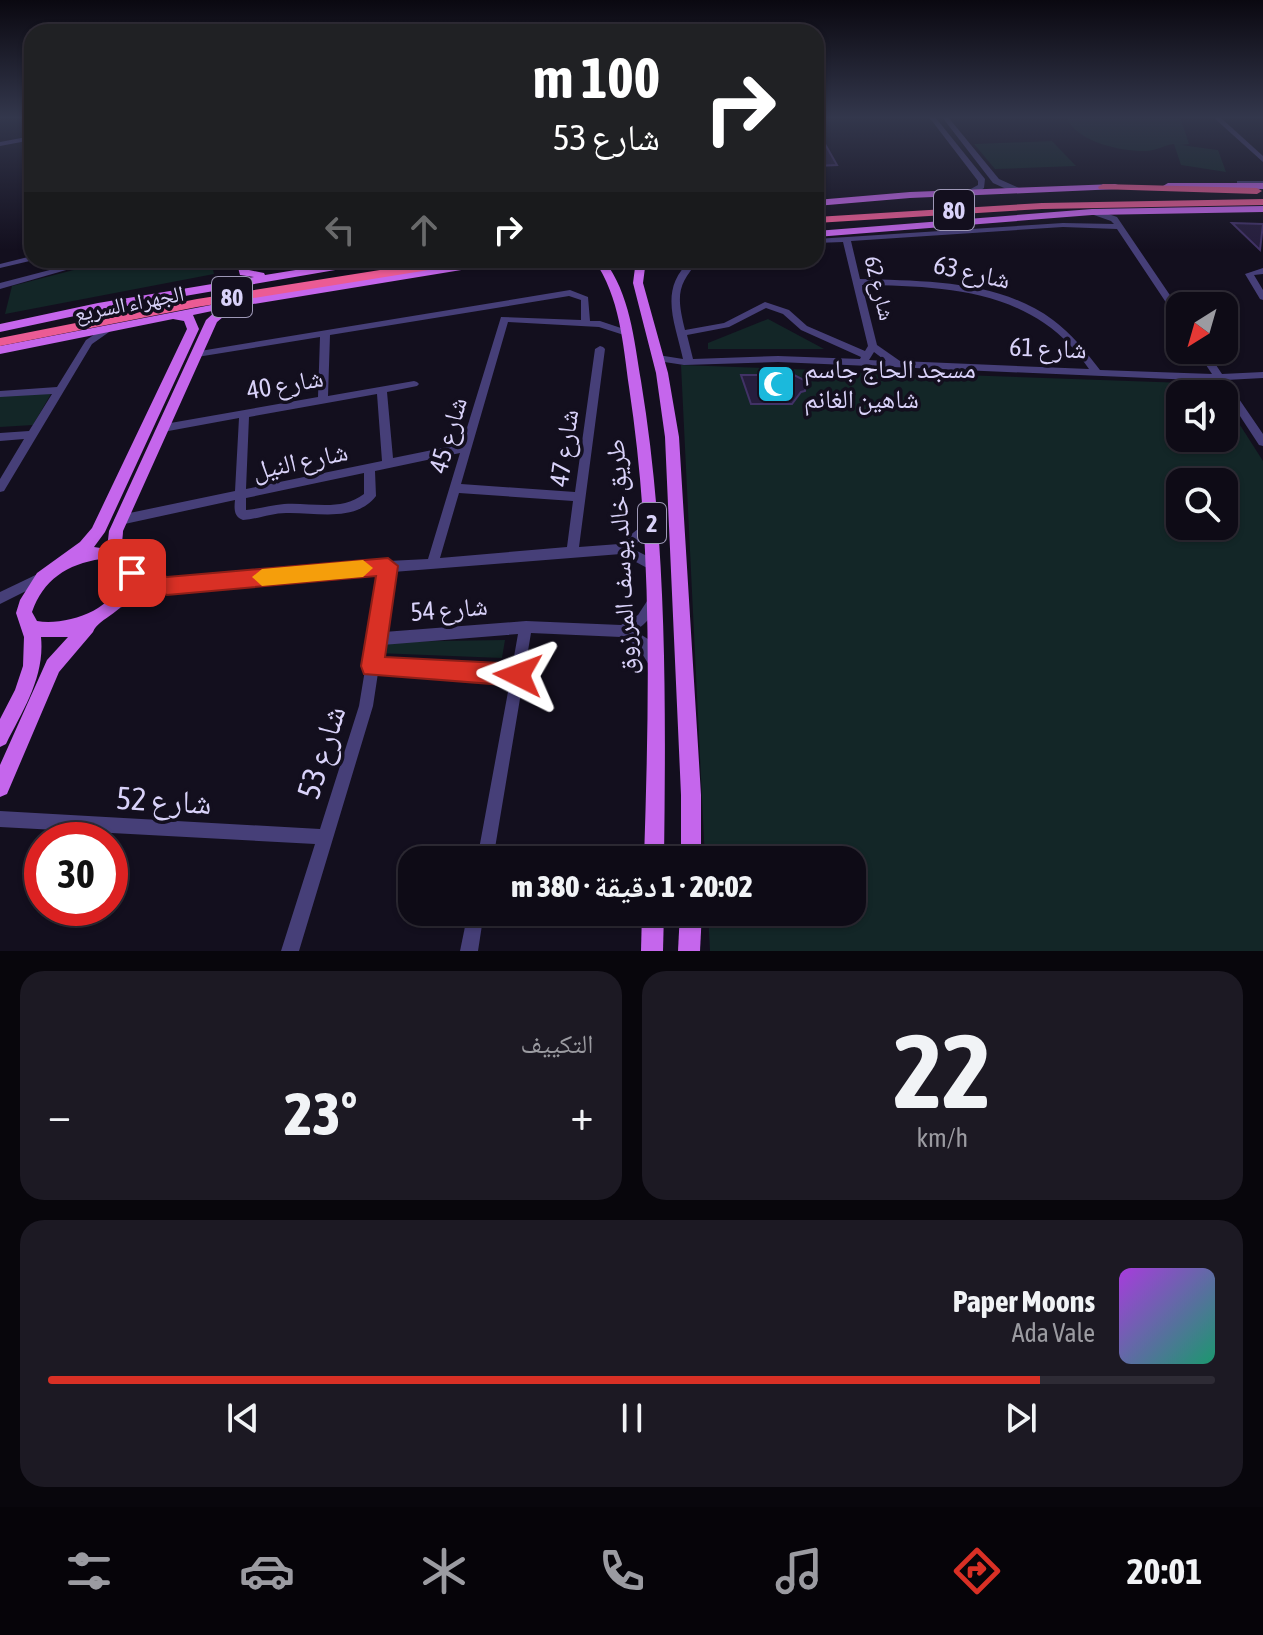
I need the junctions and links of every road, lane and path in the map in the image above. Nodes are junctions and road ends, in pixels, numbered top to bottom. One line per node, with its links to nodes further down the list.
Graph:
1 (966, 161): 4 (street)
2 (981, 161): 3 (street)
3 (994, 178): 4 (street); 7 (street)
4 (980, 179): 8 (street)
5 (1103, 187): 6 (highway); 6 (main road); 7 (main road)
6 (1263, 189): 12 (highway, 80)
7 (1016, 190): 8 (main road)
8 (970, 193): 9 (main road)
9 (824, 202)
10 (1263, 202): 15 (highway, 80)
11 (1263, 209): 14 (main road)
12 (824, 212)
13 (1068, 213): 14 (main road); 16 (highway)
14 (1118, 219): 19 (street); 39 (street)
15 (824, 220)
16 (894, 225): 17 (highway); 19 (street, شارع 62)
17 (824, 234)
18 (824, 236): 19 (street)
19 (846, 239): 36 (street, شارع 62)
20 (24, 260): 21 (street)
21 (0, 266)
22 (67, 268): 37 (street)
23 (230, 268): 35 (main road)
24 (241, 268): 35 (main road)
25 (245, 268): 33 (main road)
26 (322, 268): 33 (main road, الجهراء السريع)
27 (372, 268): 54 (highway, الجهراء السريع / 80)
28 (415, 268): 56 (highway, الجهراء السريع / 80)
29 (454, 268): 41 (main road, الجهراء السريع)
30 (605, 268): 43 (main road, طريق خالد يوسف المرزوق / 2)
31 (640, 268): 65 (main road, 2)
32 (686, 268): 52 (street)
33 (308, 270): 38 (main road, الجهراء السريع)
34 (1263, 271): 40 (street)
35 (228, 275): 38 (main road)
36 (859, 282): 61 (street, شارع 62); 66 (street, شارع 63)
37 (0, 286)
38 (200, 289): 49 (main road, الجهراء السريع)
39 (1166, 295)
40 (1263, 297)
41 (252, 300): 44 (main road, الجهراء السريع); 50 (main road, 80)
42 (499, 305): 45 (street); 46 (street); 53 (street)
43 (621, 310): 47 (street); 51 (main road, طريق خالد يوسف المرزوق / 2)
44 (158, 317): 48 (main road, الجهراء السريع); 50 (main road, 80)
45 (504, 319): 46 (street); 79 (street, شارع 45)
46 (586, 323): 47 (street)
47 (600, 324): 51 (street)
48 (113, 326): 55 (main road, الجهراء السريع); 57 (street)
49 (0, 328)
50 (201, 328): 60 (main road, 80); 81 (main road, 80)
51 (627, 333): 89 (main road, طريق خالد يوسف المرزوق / 2)
52 (683, 333): 61 (street); 62 (street)
53 (325, 334): 60 (street); 73 (street)
54 (0, 335)
55 (69, 335): 57 (street); 59 (main road, الجهراء السريع)
56 (0, 342)
57 (89, 342): 70 (street)
58 (600, 349): 87 (street, شارع 47)
59 (0, 350)
60 (197, 354): 75 (main road, 80)
61 (868, 355): 62 (street, شارع 61); 63 (street, شارع 61); 63 (street, شارع 62)
62 (687, 362): 65 (street, شارع 61)
63 (897, 364): 66 (street, شارع 61)
64 (1211, 364): 68 (street)
65 (660, 365): 116 (main road, 2)
66 (1096, 372): 68 (street, شارع 61)
67 (1263, 375): 68 (street, شارع 61)
68 (1219, 376): 78 (street)
69 (414, 384): 71 (street, شارع 40)
70 (60, 390): 72 (street); 76 (street)
71 (382, 390): 73 (street, شارع 40); 82 (street)
72 (0, 394)
73 (323, 400): 74 (street, شارع 40)
74 (244, 413): 75 (street, شارع 40); 86 (street)
75 (163, 428): 80 (main road, 80)
76 (32, 435): 77 (street); 84 (street)
77 (0, 437)
78 (1263, 442)
79 (467, 447): 82 (street, شارع النيل); 85 (street, شارع 45)
80 (147, 461): 81 (main road); 88 (main road, 80)
81 (131, 462): 92 (main road, 80)
82 (388, 465): 83 (street, شارع النيل)
83 (369, 469): 86 (street, شارع النيل); 86 (street, شارع النيل)
84 (0, 488)
85 (455, 488): 87 (street); 93 (street, شارع 45)
86 (240, 496): 88 (street, شارع النيل)
87 (579, 497): 91 (street, شارع 47)
88 (120, 520): 94 (main road, 80)
89 (652, 523): 90 (street); 95 (main road, طريق خالد يوسف المرزوق / 2)
90 (622, 549): 91 (street); 95 (street)
91 (572, 552): 93 (street)
92 (65, 562): 94 (main road); 97 (main road)
93 (433, 562): 96 (street)
94 (122, 563): 98 (street); 101 (main road)
95 (653, 565): 100 (main road, طريق خالد يوسف المرزوق / 2)
96 (388, 566): 98 (street); 105 (street, شارع 53)
97 (47, 573): 99 (street); 102 (main road)
98 (167, 586): 101 (street)
99 (0, 599): 102 (street)
100 (653, 600): 104 (street); 106 (main road, طريق خالد يوسف المرزوق / 2)
101 (102, 614): 102 (main road); 110 (main road)
102 (25, 617): 109 (main road)
103 (526, 627): 104 (street, شارع 54); 105 (street, شارع 54); 108 (street, شارع 54)
104 (623, 631): 106 (street)
105 (376, 639): 107 (street, شارع 53)
106 (655, 662): 115 (main road, طريق خالد يوسف المرزوق / 2)
107 (372, 666): 108 (street); 113 (street, شارع 53)
108 (518, 675): 114 (street, شارع 54)
109 (0, 738)
110 (9, 748): 111 (main road)
111 (0, 787)
112 (0, 819): 113 (street, شارع 52)
113 (324, 837): 120 (street, شارع 53)
114 (487, 846)
115 (654, 846)
116 (690, 846)
117 (473, 926): 121 (street)
118 (653, 926): 122 (main road)
119 (690, 926): 123 (main road)
120 (290, 951)
121 (469, 951)
122 (652, 951)
123 (689, 951)

